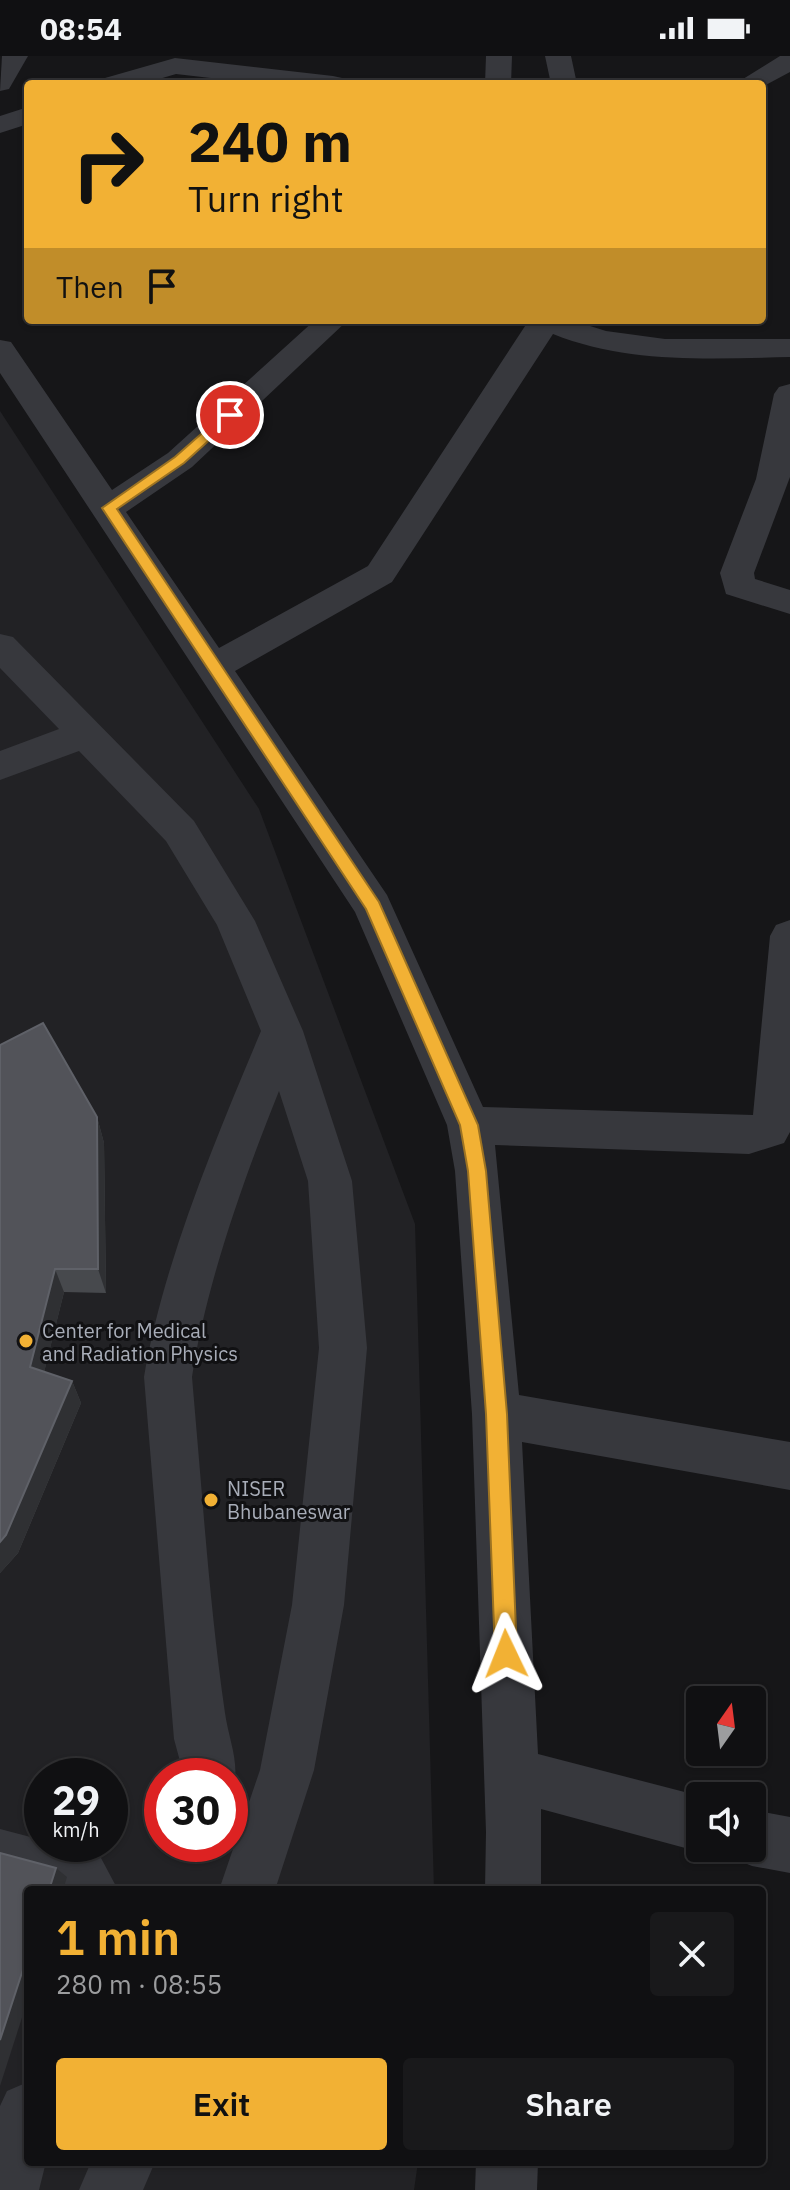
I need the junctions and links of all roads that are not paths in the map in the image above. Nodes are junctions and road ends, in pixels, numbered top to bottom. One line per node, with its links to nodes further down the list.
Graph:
1 (15, 56): 10 (street)
2 (499, 56): 7 (street)
3 (558, 56): 8 (street)
4 (790, 61): 9 (street)
5 (128, 80): 6 (street)
6 (298, 80)
7 (498, 80)
8 (563, 80)
9 (755, 80)
10 (0, 83)
11 (24, 116): 12 (street)
12 (0, 125)
13 (329, 324): 19 (street)
14 (543, 324): 22 (street)
15 (555, 324): 16 (street)
16 (790, 348)
17 (0, 349): 19 (street)
18 (790, 394): 20 (street)
19 (109, 508): 22 (street)
20 (790, 602)
21 (0, 646): 23 (street)
22 (214, 667): 27 (street)
23 (88, 733): 24 (street); 26 (street)
24 (0, 766)
25 (790, 936): 27 (street)
26 (282, 1031): 30 (street); 39 (street)
27 (469, 1125): 28 (street)
28 (496, 1414): 29 (street); 31 (street)
29 (790, 1466)
30 (206, 1758)
31 (511, 1774): 32 (street); 40 (street)
32 (686, 1820)
33 (766, 1841): 34 (street)
34 (790, 1845)
35 (0, 1857): 37 (street)
36 (235, 1862): 38 (street)
37 (87, 1886)
38 (243, 1886)
39 (245, 1886)
40 (513, 1886)
41 (24, 2128): 44 (street)
42 (122, 2166): 45 (street)
43 (507, 2166): 46 (street)
44 (8, 2190)
45 (110, 2190)
46 (506, 2190)

